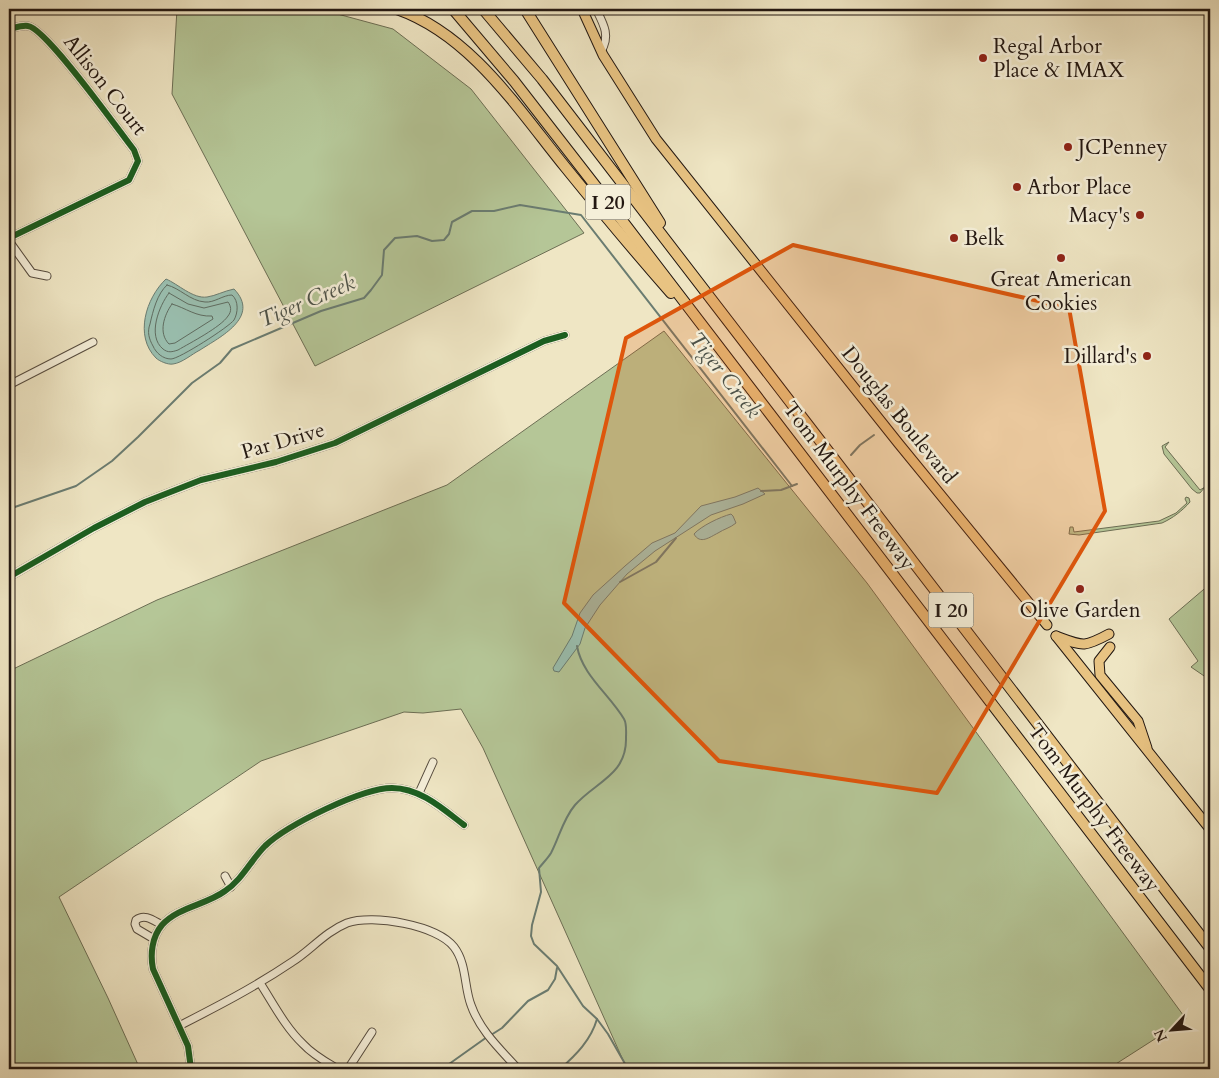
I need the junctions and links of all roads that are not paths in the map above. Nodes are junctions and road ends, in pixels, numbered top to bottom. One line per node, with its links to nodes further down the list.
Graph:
1 (397, 9): 15 (highway)
2 (453, 9): 15 (highway, Tom Murphy Freeway / I 20)
3 (483, 9): 10 (highway, Tom Murphy Freeway / I 20)
4 (525, 9): 10 (highway)
5 (582, 9): 8 (main road, Douglas Boulevard)
6 (596, 9): 8 (street)
7 (9, 29): 9 (street, Allison Court)
8 (601, 51): 17 (main road, Douglas Boulevard)
9 (9, 239): 11 (street)
10 (691, 272): 30 (highway, Tom Murphy Freeway / I 20)
11 (47, 276)
12 (565, 335): 16 (street, Par Drive)
13 (93, 342): 14 (street)
14 (9, 385)
15 (759, 398): 32 (highway, Tom Murphy Freeway / I 20)
16 (9, 577)
17 (1048, 625): 19 (street, Douglas Boulevard)
18 (1109, 634): 19 (main road)
19 (1056, 636): 21 (main road, Douglas Boulevard)
20 (1110, 647): 21 (main road)
21 (1149, 753): 25 (main road, Douglas Boulevard)
22 (433, 762): 23 (street)
23 (419, 793): 24 (street); 27 (street)
24 (464, 825)
25 (1210, 830)
26 (225, 876): 27 (street)
27 (231, 887): 28 (street)
28 (162, 925): 29 (street); 29 (street)
29 (154, 939): 33 (street)
30 (1210, 948)
31 (260, 983): 33 (street); 36 (street); 38 (street)
32 (1210, 989)
33 (179, 1026): 35 (street)
34 (372, 1032): 37 (street)
35 (191, 1069)
36 (338, 1069)
37 (348, 1069)
38 (518, 1069)

